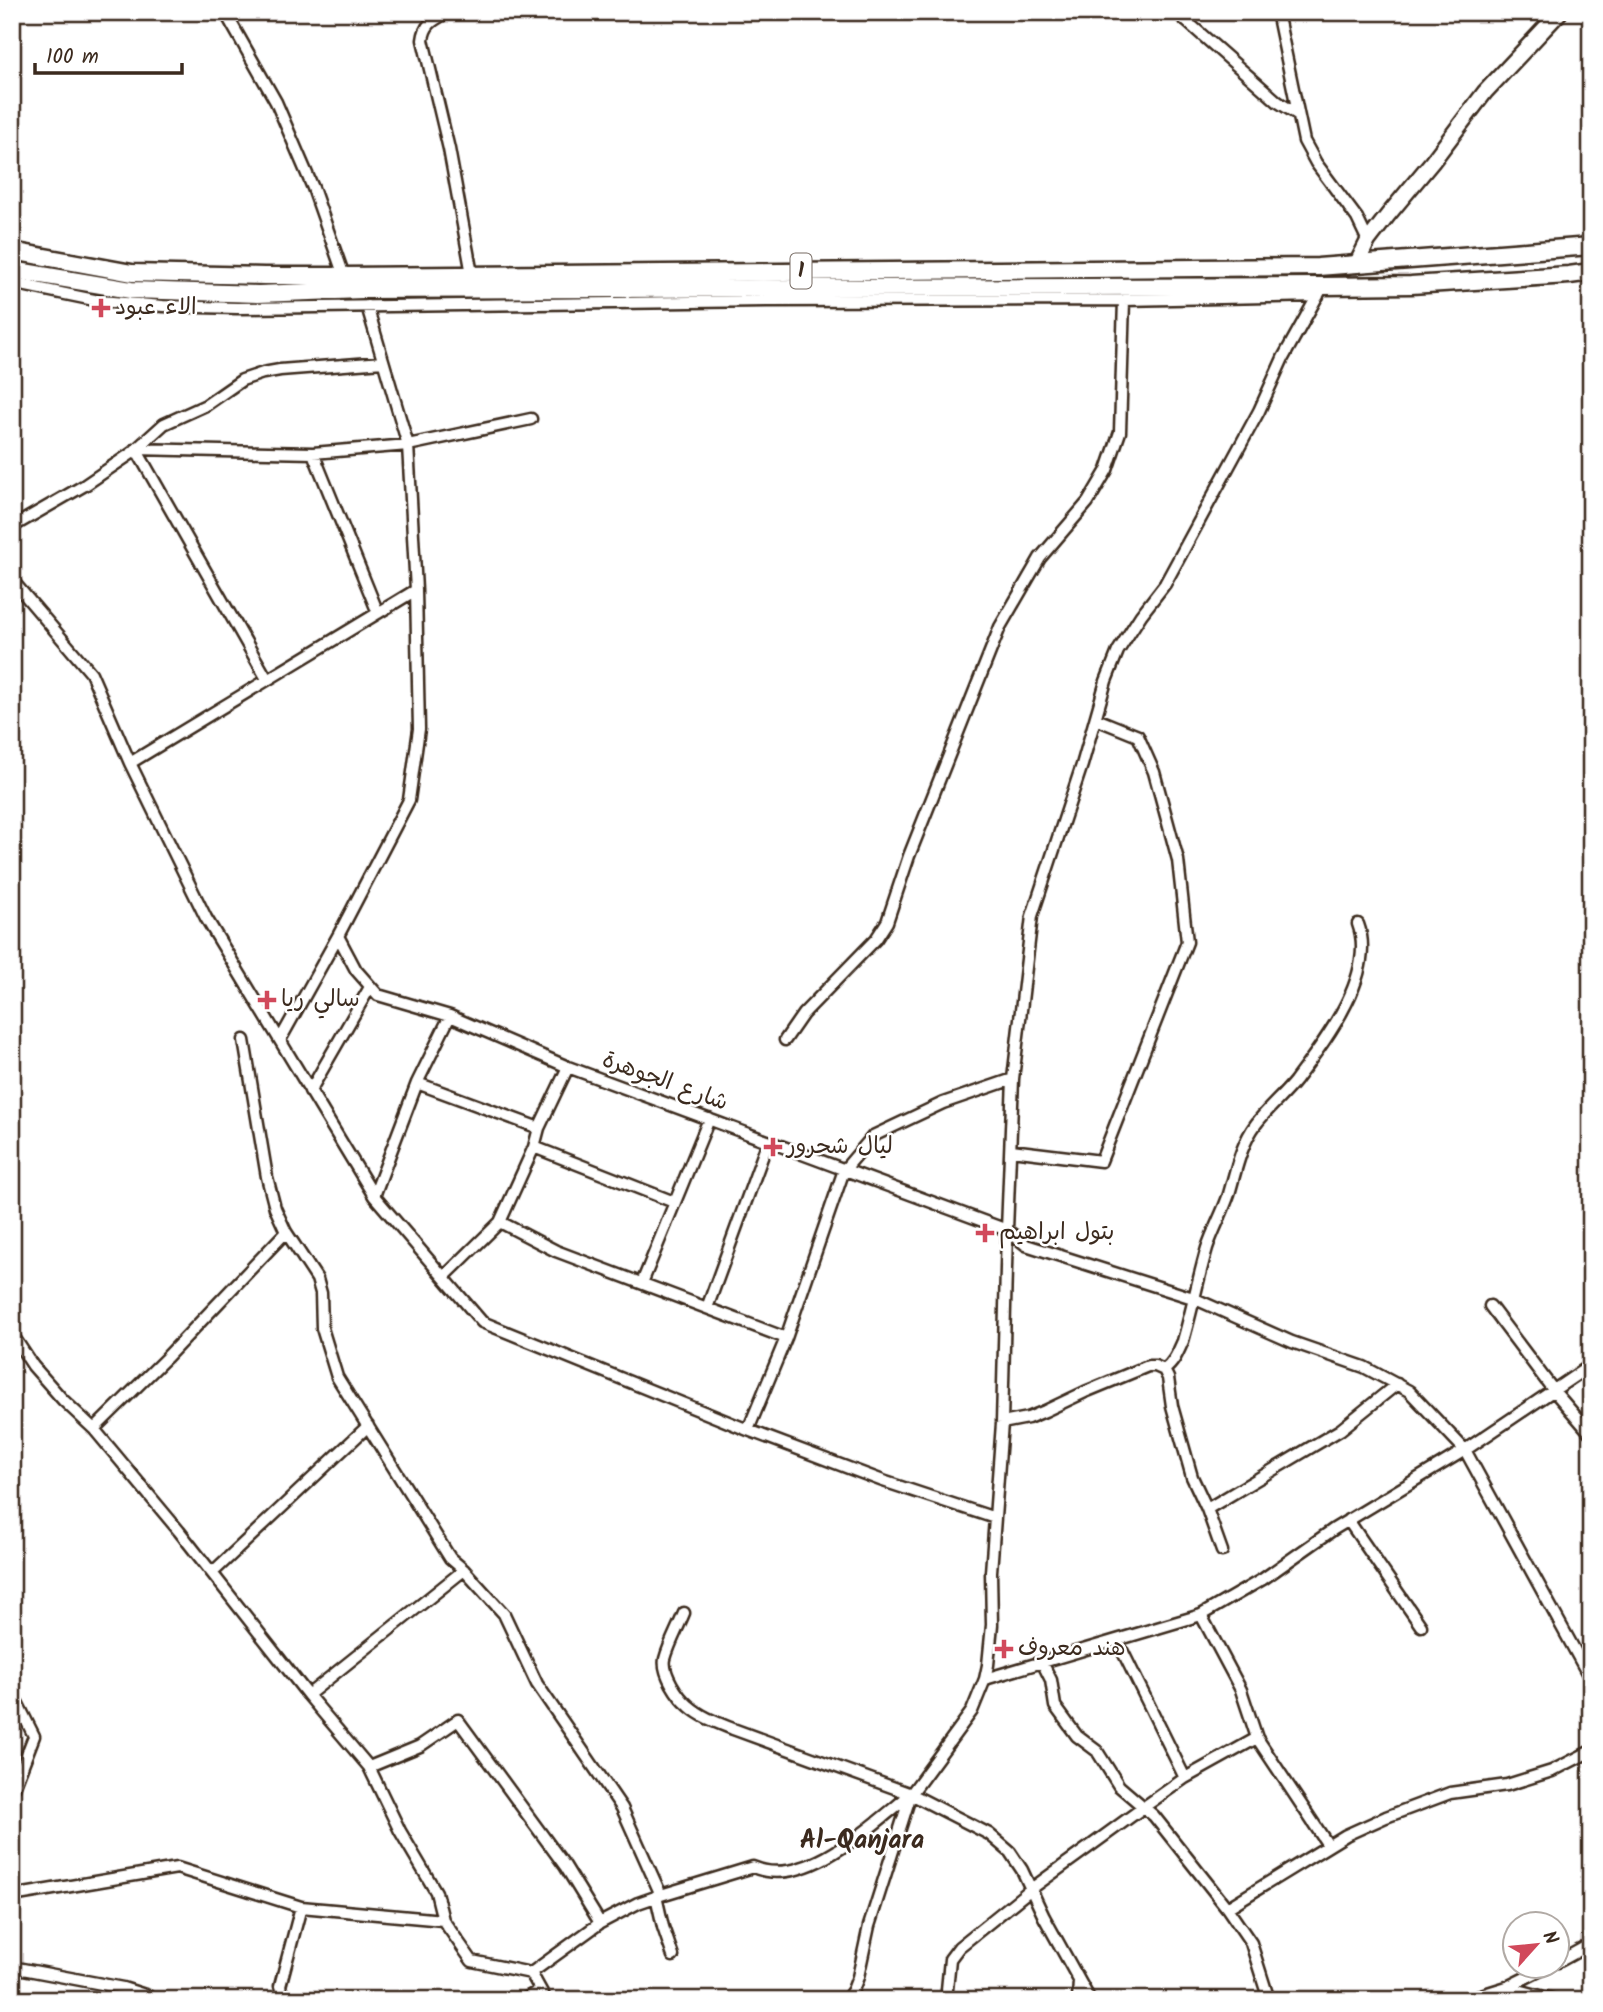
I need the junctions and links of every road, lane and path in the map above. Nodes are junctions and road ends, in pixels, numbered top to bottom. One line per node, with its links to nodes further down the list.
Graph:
1 (225, 12): 14 (street)
2 (448, 12): 13 (street)
3 (1176, 12): 6 (street)
4 (1277, 12): 6 (street)
5 (1560, 12): 7 (street)
6 (1297, 114): 7 (street)
7 (1368, 241): 10 (street)
8 (1591, 246): 10 (main road, 1)
9 (12, 251): 14 (main road, 1)
10 (1356, 265): 13 (main road, 1)
11 (12, 270): 16 (main road, 1)
12 (1591, 272): 16 (main road, 1)
13 (472, 274): 14 (main road, 1)
14 (344, 276)
15 (12, 283): 18 (street)
16 (1320, 291): 17 (street); 29 (street)
17 (1124, 300): 18 (street); 37 (street)
18 (367, 306): 19 (street)
19 (383, 362): 21 (street); 22 (street)
20 (531, 419): 21 (street)
21 (408, 445): 23 (street); 26 (street)
22 (136, 449): 23 (street); 24 (street); 28 (street)
23 (313, 453): 27 (street)
24 (12, 527)
25 (12, 580): 30 (street)
26 (416, 590): 27 (street); 32 (street)
27 (378, 613): 28 (street)
28 (267, 680): 30 (street)
29 (1096, 719): 39 (street); 46 (street)
30 (130, 763): 36 (street)
31 (1358, 924): 55 (street)
32 (338, 936): 33 (street, شارع الجوهرة); 36 (street)
33 (370, 987): 34 (street, شارع الجوهرة); 41 (street)
34 (450, 1016): 38 (street, شارع الجوهرة); 40 (street)
35 (244, 1040): 52 (street)
36 (280, 1040): 41 (street)
37 (785, 1040)
38 (568, 1066): 42 (street, شارع الجوهرة); 43 (street)
39 (1013, 1079): 46 (street); 47 (street)
40 (417, 1083): 43 (street); 48 (street)
41 (310, 1091): 48 (street)
42 (709, 1119): 44 (street, شارع الجوهرة); 49 (street)
43 (539, 1128): 45 (street)
44 (768, 1141): 47 (street, شارع الجوهرة); 57 (street)
45 (534, 1147): 49 (street); 50 (street)
46 (1010, 1150): 51 (street)
47 (844, 1170): 51 (street, شارع الجوهرة); 59 (street)
48 (374, 1196): 53 (street)
49 (674, 1202): 54 (street)
50 (500, 1222): 53 (street); 54 (street)
51 (1007, 1230): 55 (street, شارع الجوهرة); 64 (street)
52 (286, 1232): 65 (street); 66 (street)
53 (443, 1278): 67 (street)
54 (642, 1283): 57 (street)
55 (1193, 1298): 61 (street); 62 (street, شارع الجوهرة)
56 (1490, 1306): 63 (street)
57 (707, 1307): 59 (street)
58 (12, 1334): 66 (street)
59 (786, 1338): 67 (street)
60 (1591, 1365): 63 (street)
61 (1164, 1370): 64 (street); 70 (street)
62 (1397, 1384): 69 (street, شارع الجوهرة); 70 (street)
63 (1554, 1391): 68 (street); 69 (street)
64 (1002, 1423): 71 (street)
65 (368, 1426): 74 (street); 75 (street)
66 (94, 1429): 75 (street)
67 (748, 1430): 71 (street)
68 (1591, 1434)
69 (1465, 1450): 72 (street); 82 (street, شارع الجوهرة)
70 (1207, 1508): 73 (street)
71 (995, 1518): 81 (street)
72 (1348, 1520): 77 (street); 78 (street)
73 (1223, 1551)
74 (464, 1570): 83 (street); 95 (street)
75 (212, 1573): 83 (street)
76 (684, 1613): 90 (street)
77 (1201, 1615): 79 (street); 85 (street)
78 (1421, 1626)
79 (1117, 1640): 80 (street); 88 (street)
80 (1042, 1662): 81 (street); 91 (street)
81 (985, 1679): 90 (street)
82 (1591, 1681)
83 (309, 1695): 87 (street)
84 (12, 1699): 89 (street)
85 (1257, 1738): 88 (street); 92 (street)
86 (1591, 1751): 92 (street)
87 (369, 1767): 98 (street); 99 (street)
88 (1185, 1778): 91 (street)
89 (12, 1793)
90 (911, 1794): 93 (street); 95 (street); 113 (street)
91 (1143, 1807): 93 (street); 97 (street)
92 (1328, 1845): 97 (street)
93 (1031, 1889): 105 (street); 114 (street)
94 (12, 1896): 96 (street)
95 (658, 1896): 99 (street); 102 (street)
96 (301, 1907): 98 (street); 110 (street)
97 (1227, 1908): 117 (street)
98 (443, 1920): 104 (street)
99 (600, 1923): 104 (street)
100 (1591, 1944): 101 (street)
101 (1572, 1954)
102 (673, 1956)
103 (12, 1967): 109 (street)
104 (531, 1973): 108 (street)
105 (1079, 1980): 115 (street); 116 (street)
106 (1521, 1980): 107 (street)
107 (1507, 1987): 118 (street); 119 (street)
108 (540, 1990): 111 (street); 112 (street)
109 (150, 2000)
110 (284, 2000)
111 (523, 2000)
112 (546, 2000)
113 (846, 2000)
114 (946, 2000)
115 (1078, 2000)
116 (1090, 2000)
117 (1269, 2000)
118 (1465, 2000)
119 (1556, 2000)

